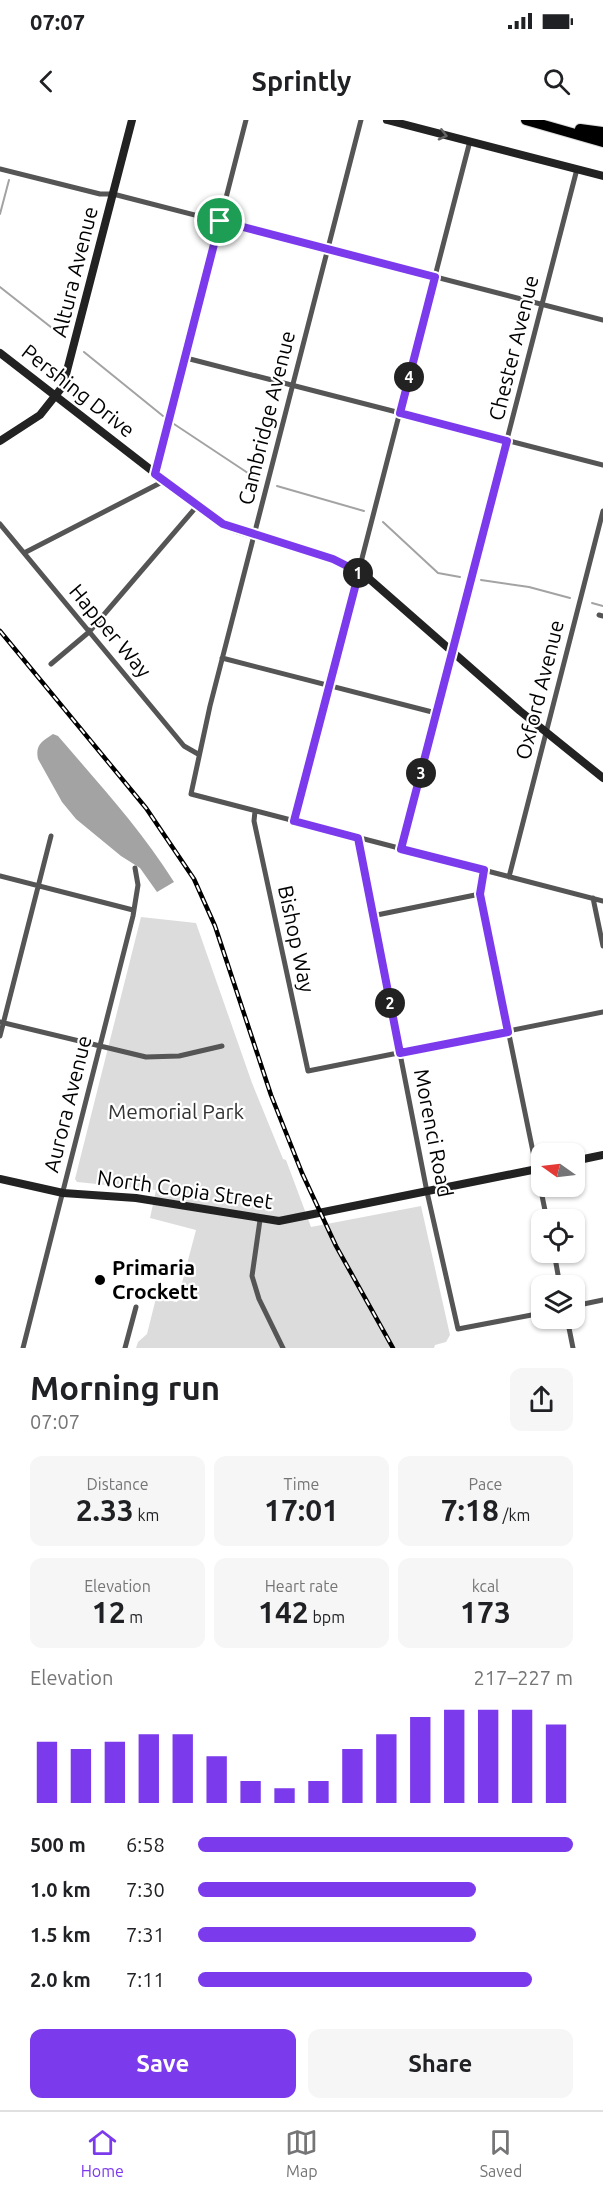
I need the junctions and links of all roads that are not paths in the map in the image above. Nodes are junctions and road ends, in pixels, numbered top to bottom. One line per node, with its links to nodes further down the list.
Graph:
1 (132, 120): 13 (main road, Altura Avenue)
2 (246, 120): 14 (street)
3 (361, 120): 15 (street, Cambridge Avenue)
4 (387, 120): 8 (main road, one-way to 8)
5 (526, 120): 6 (highway)
6 (547, 125): 7 (highway); 9 (highway)
7 (603, 132)
8 (470, 141): 10 (main road); 16 (street)
9 (603, 142)
10 (577, 169): 12 (main road); 17 (street, Chester Avenue)
11 (0, 170): 13 (street)
12 (603, 176)
13 (113, 194): 14 (street); 22 (main road, Altura Avenue)
14 (220, 221): 15 (street); 20 (street)
15 (328, 249): 16 (street); 21 (street, Cambridge Avenue)
16 (435, 277): 17 (street); 23 (street)
17 (542, 304): 18 (street); 25 (street, Chester Avenue)
18 (603, 320)
19 (0, 353): 22 (main road, Pershing Drive)
20 (186, 358): 21 (street); 27 (street)
21 (293, 385): 23 (street); 32 (street, Cambridge Avenue)
22 (55, 397): 24 (main road, Altura Avenue); 27 (main road, Pershing Drive)
23 (400, 413): 25 (street); 34 (street)
24 (0, 441)
25 (507, 441): 26 (street); 36 (street, Chester Avenue)
26 (603, 465)
27 (155, 474): 28 (main road, Pershing Drive)
28 (164, 481): 29 (main road, Pershing Drive); 33 (street)
29 (197, 507): 32 (main road, Pershing Drive); 35 (street)
30 (603, 511): 41 (street, Oxford Avenue)
31 (0, 524): 33 (street, Happer Way)
32 (254, 536): 34 (main road, Pershing Drive); 37 (street, Cambridge Avenue)
33 (24, 553): 35 (street, Happer Way)
34 (359, 572): 36 (main road, Pershing Drive); 39 (street)
35 (89, 632): 38 (street); 42 (street, Happer Way)
36 (453, 653): 40 (street, Chester Avenue); 41 (main road, Pershing Drive)
37 (222, 658): 39 (street); 42 (street, Cambridge Avenue)
38 (51, 664)
39 (329, 685): 40 (street); 45 (street)
40 (436, 713): 48 (street, Chester Avenue)
41 (546, 732): 43 (main road, Pershing Drive); 52 (street, Oxford Avenue)
42 (198, 754): 44 (street, Cambridge Avenue)
43 (603, 778)
44 (255, 812): 45 (street); 66 (street, Bishop Way)
45 (294, 821): 47 (street)
46 (51, 836): 53 (street)
47 (358, 838): 48 (street); 58 (street, Morenci Road)
48 (401, 849): 50 (street)
49 (135, 868): 57 (street, Aurora Avenue)
50 (484, 870): 52 (street); 54 (street)
51 (0, 876): 53 (street)
52 (509, 877): 55 (street)
53 (38, 886): 57 (street); 61 (street)
54 (480, 894): 58 (street); 62 (street)
55 (593, 898): 56 (street); 59 (street)
56 (603, 901)
57 (133, 910): 65 (street, Aurora Avenue)
58 (372, 916): 66 (street, Morenci Road)
59 (603, 946)
60 (603, 1012): 62 (street)
61 (2, 1023): 63 (street); 65 (street)
62 (508, 1032): 66 (street); 67 (street)
63 (0, 1036)
64 (222, 1046): 65 (street)
65 (100, 1047): 73 (street, Aurora Avenue)
66 (400, 1053): 72 (street, Morenci Road)
67 (533, 1143)
68 (603, 1155): 69 (main road)
69 (585, 1159)
70 (531, 1170): 72 (main road, North Copia Street)
71 (0, 1179): 73 (main road, North Copia Street)
72 (427, 1192): 74 (main road, North Copia Street); 78 (street, Morenci Road)
73 (63, 1193): 74 (main road, North Copia Street); 80 (street, Aurora Avenue)
74 (260, 1220): 82 (street)
75 (603, 1300): 76 (street)
76 (585, 1304)
77 (136, 1307): 81 (street)
78 (531, 1315)
79 (569, 1329): 83 (street)
80 (23, 1348)
81 (125, 1348)
82 (283, 1348)
83 (573, 1348)

